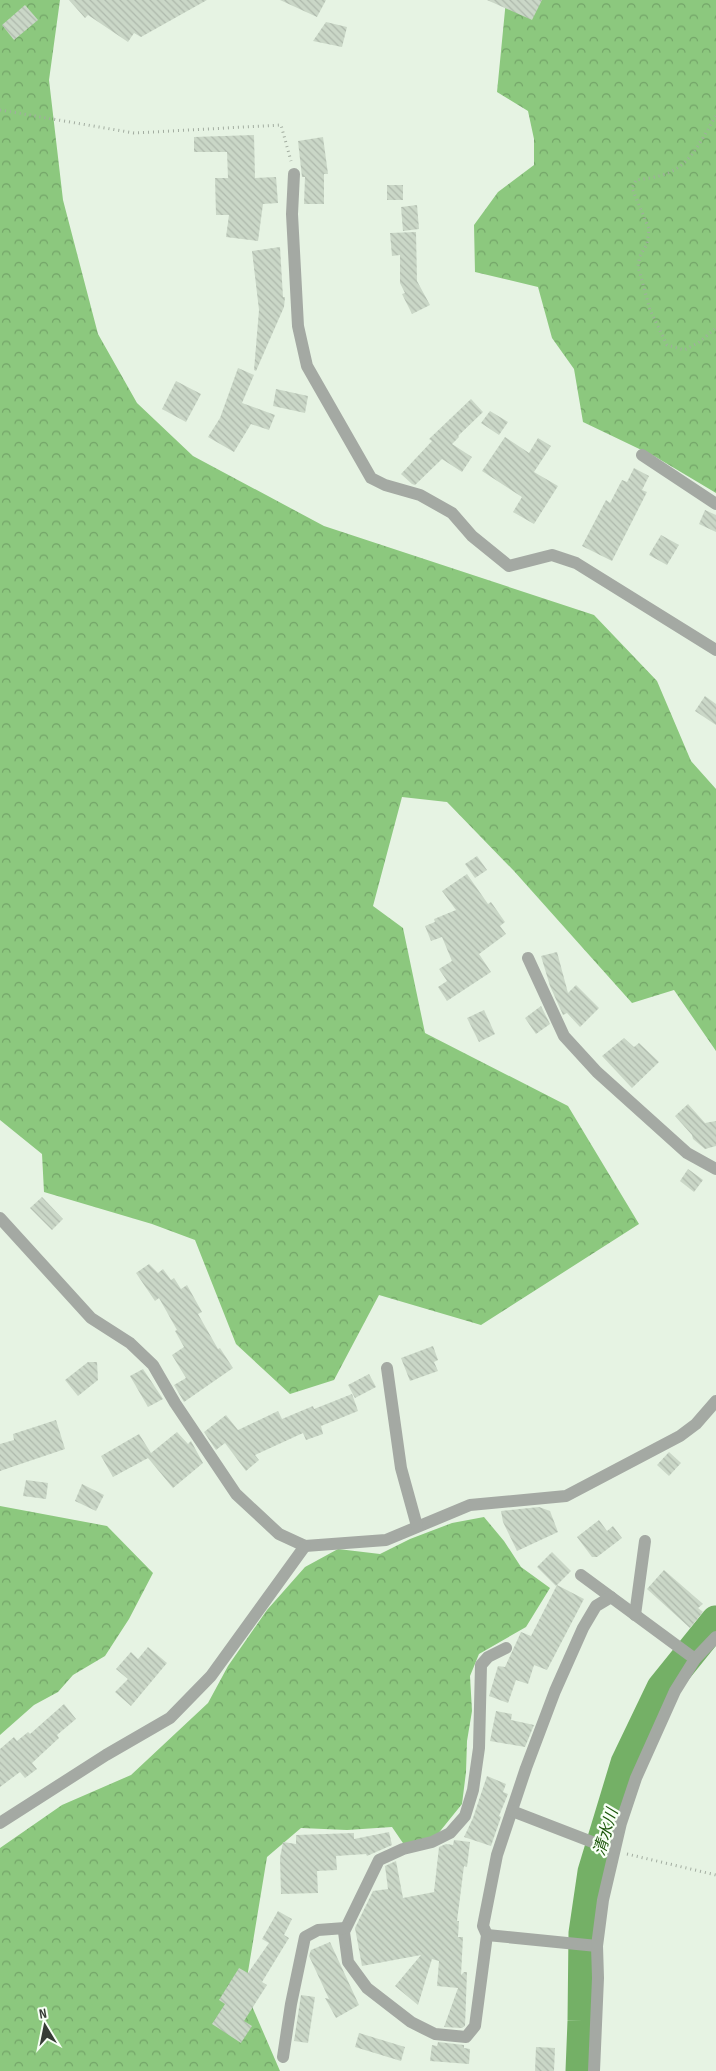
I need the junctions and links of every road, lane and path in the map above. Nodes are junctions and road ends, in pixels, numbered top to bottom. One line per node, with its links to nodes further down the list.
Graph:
1 (0, 110): 3 (path)
2 (716, 116): 4 (path)
3 (294, 174): 7 (street)
4 (716, 328)
5 (642, 454): 6 (street)
6 (716, 504)
7 (716, 650)
8 (528, 958): 9 (street)
9 (716, 1169)
10 (0, 1218): 15 (street)
11 (387, 1368): 13 (street)
12 (716, 1401): 13 (street)
13 (417, 1526): 15 (street)
14 (645, 1541): 18 (street)
15 (305, 1546): 23 (street)
16 (581, 1575): 17 (street)
17 (611, 1597): 18 (street); 22 (street)
18 (635, 1615): 21 (street)
19 (716, 1637): 21 (street)
20 (506, 1648): 26 (street)
21 (695, 1659): 24 (street)
22 (512, 1811): 24 (street); 27 (street)
23 (0, 1823)
24 (613, 1850): 25 (path); 28 (street)
25 (716, 1875)
26 (345, 1928): 27 (street); 29 (street)
27 (487, 1935): 28 (street)
28 (597, 1946): 30 (street)
29 (283, 2057)
30 (594, 2071)

